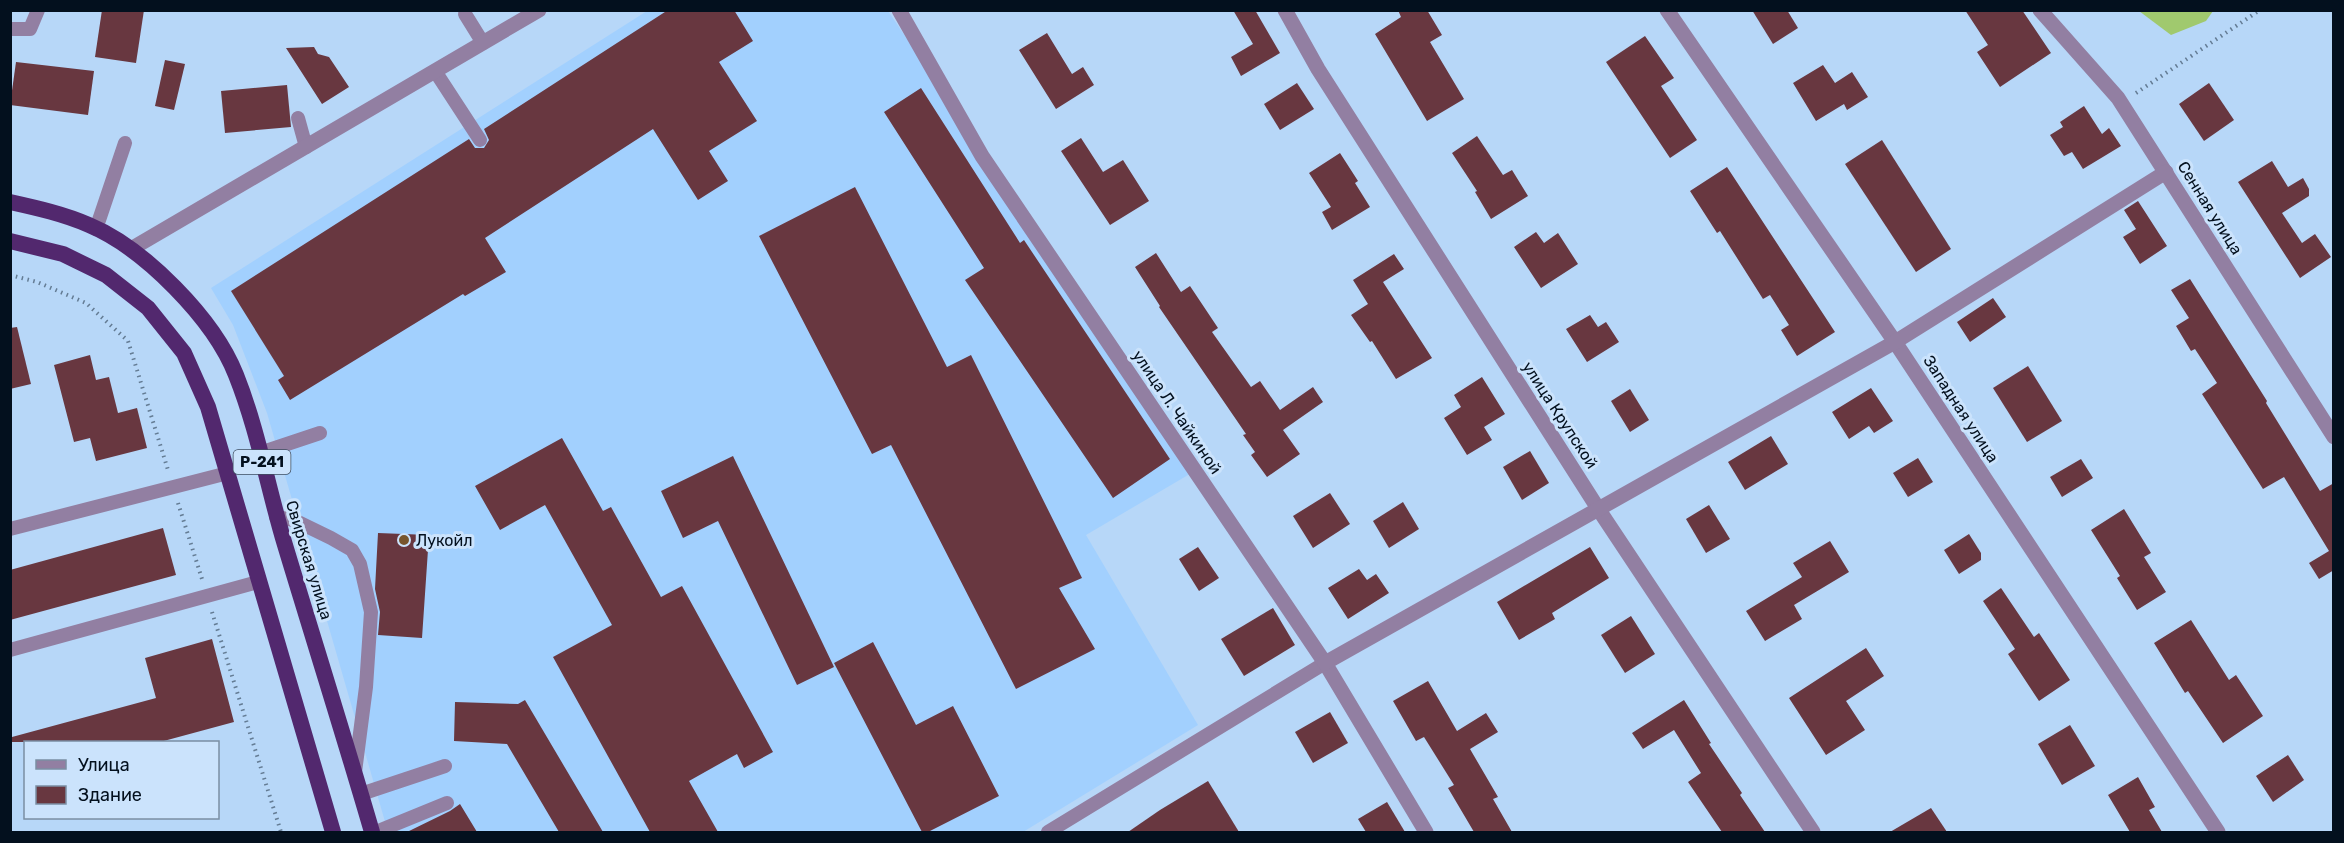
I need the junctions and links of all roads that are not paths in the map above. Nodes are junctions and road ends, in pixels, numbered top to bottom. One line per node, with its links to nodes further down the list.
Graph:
1 (38, 10): 8 (lane)
2 (539, 10): 9 (street)
3 (899, 10): 30 (street, улица Л. Чайкиной)
4 (1284, 10): 25 (street, улица Крупской)
5 (1667, 10): 20 (street, Западная улица)
6 (2040, 10): 15 (street, Сенная улица)
7 (465, 14): 9 (lane)
8 (10, 29)
9 (483, 43): 10 (street)
10 (435, 71): 12 (lane); 14 (street)
11 (298, 118): 14 (lane)
12 (480, 140)
13 (124, 143): 17 (lane)
14 (306, 147): 19 (street)
15 (2166, 172): 20 (street); 22 (street, Сенная улица)
16 (10, 202): 17 (highway, Свирская улица / Р-241)
17 (96, 229): 19 (highway, Свирская улица / Р-241)
18 (10, 241): 24 (highway, Р-241)
19 (131, 249): 23 (highway, Свирская улица / Р-241)
20 (1895, 342): 25 (street); 40 (street, Западная улица)
21 (320, 433): 23 (lane)
22 (2334, 437)
23 (260, 453): 26 (highway, Свирская улица / Р-241)
24 (228, 473): 27 (lane); 28 (highway, Р-241)
25 (1599, 510): 30 (street); 39 (street, улица Крупской)
26 (276, 517): 32 (highway, Свирская улица / Р-241); 32 (lane)
27 (10, 529)
28 (258, 582): 29 (lane); 35 (highway, Р-241)
29 (10, 650)
30 (1325, 663): 37 (lane); 38 (street, улица Л. Чайкиной)
31 (445, 766): 33 (lane)
32 (355, 774): 33 (highway, Свирская улица / Р-241)
33 (361, 794): 36 (highway, Свирская улица / Р-241)
34 (447, 803): 36 (lane)
35 (333, 832)
36 (374, 832)
37 (1048, 832)
38 (1426, 832)
39 (1813, 832)
40 (2218, 832)

